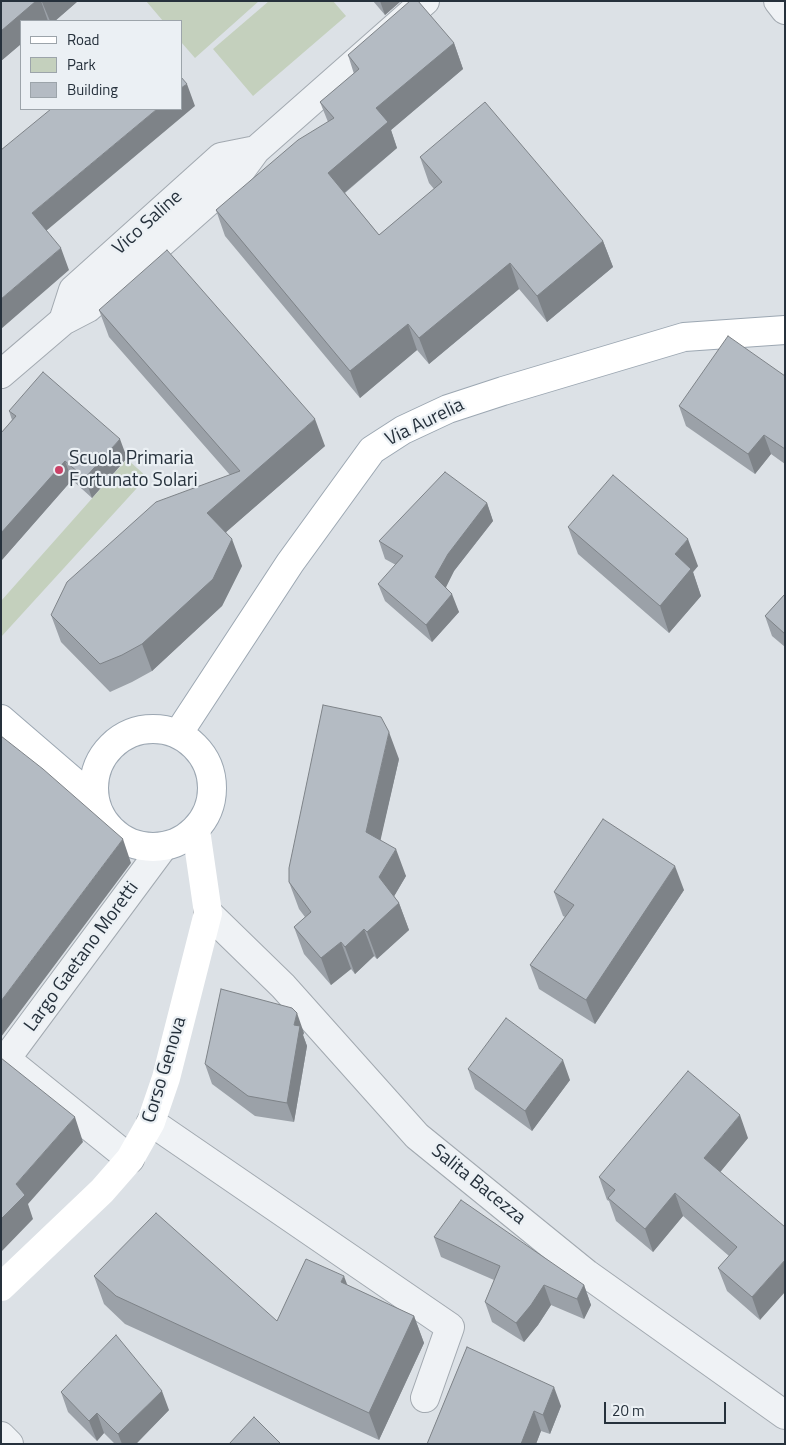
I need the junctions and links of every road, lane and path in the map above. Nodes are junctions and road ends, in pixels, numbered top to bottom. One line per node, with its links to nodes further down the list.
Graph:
1 (425, 1): 5 (street, Vico Saline)
2 (778, 1): 3 (street)
3 (785, 10)
4 (785, 330): 7 (main road, Via Aurelia)
5 (1, 374)
6 (1, 719): 8 (main road)
7 (178, 734): 8 (main road); 9 (main road)
8 (95, 800): 10 (main road)
9 (196, 830): 10 (main road); 11 (main road, Corso Genova)
10 (163, 847): 13 (street, Largo Gaetano Moretti)
11 (208, 913): 12 (main road, Corso Genova); 16 (street, Salita Bacezza)
12 (151, 1122): 13 (main road, Corso Genova); 15 (street)
13 (130, 1159): 14 (main road, Corso Genova)
14 (1, 1287)
15 (425, 1398)
16 (785, 1415)
17 (1, 1436): 18 (street)
18 (10, 1444)

